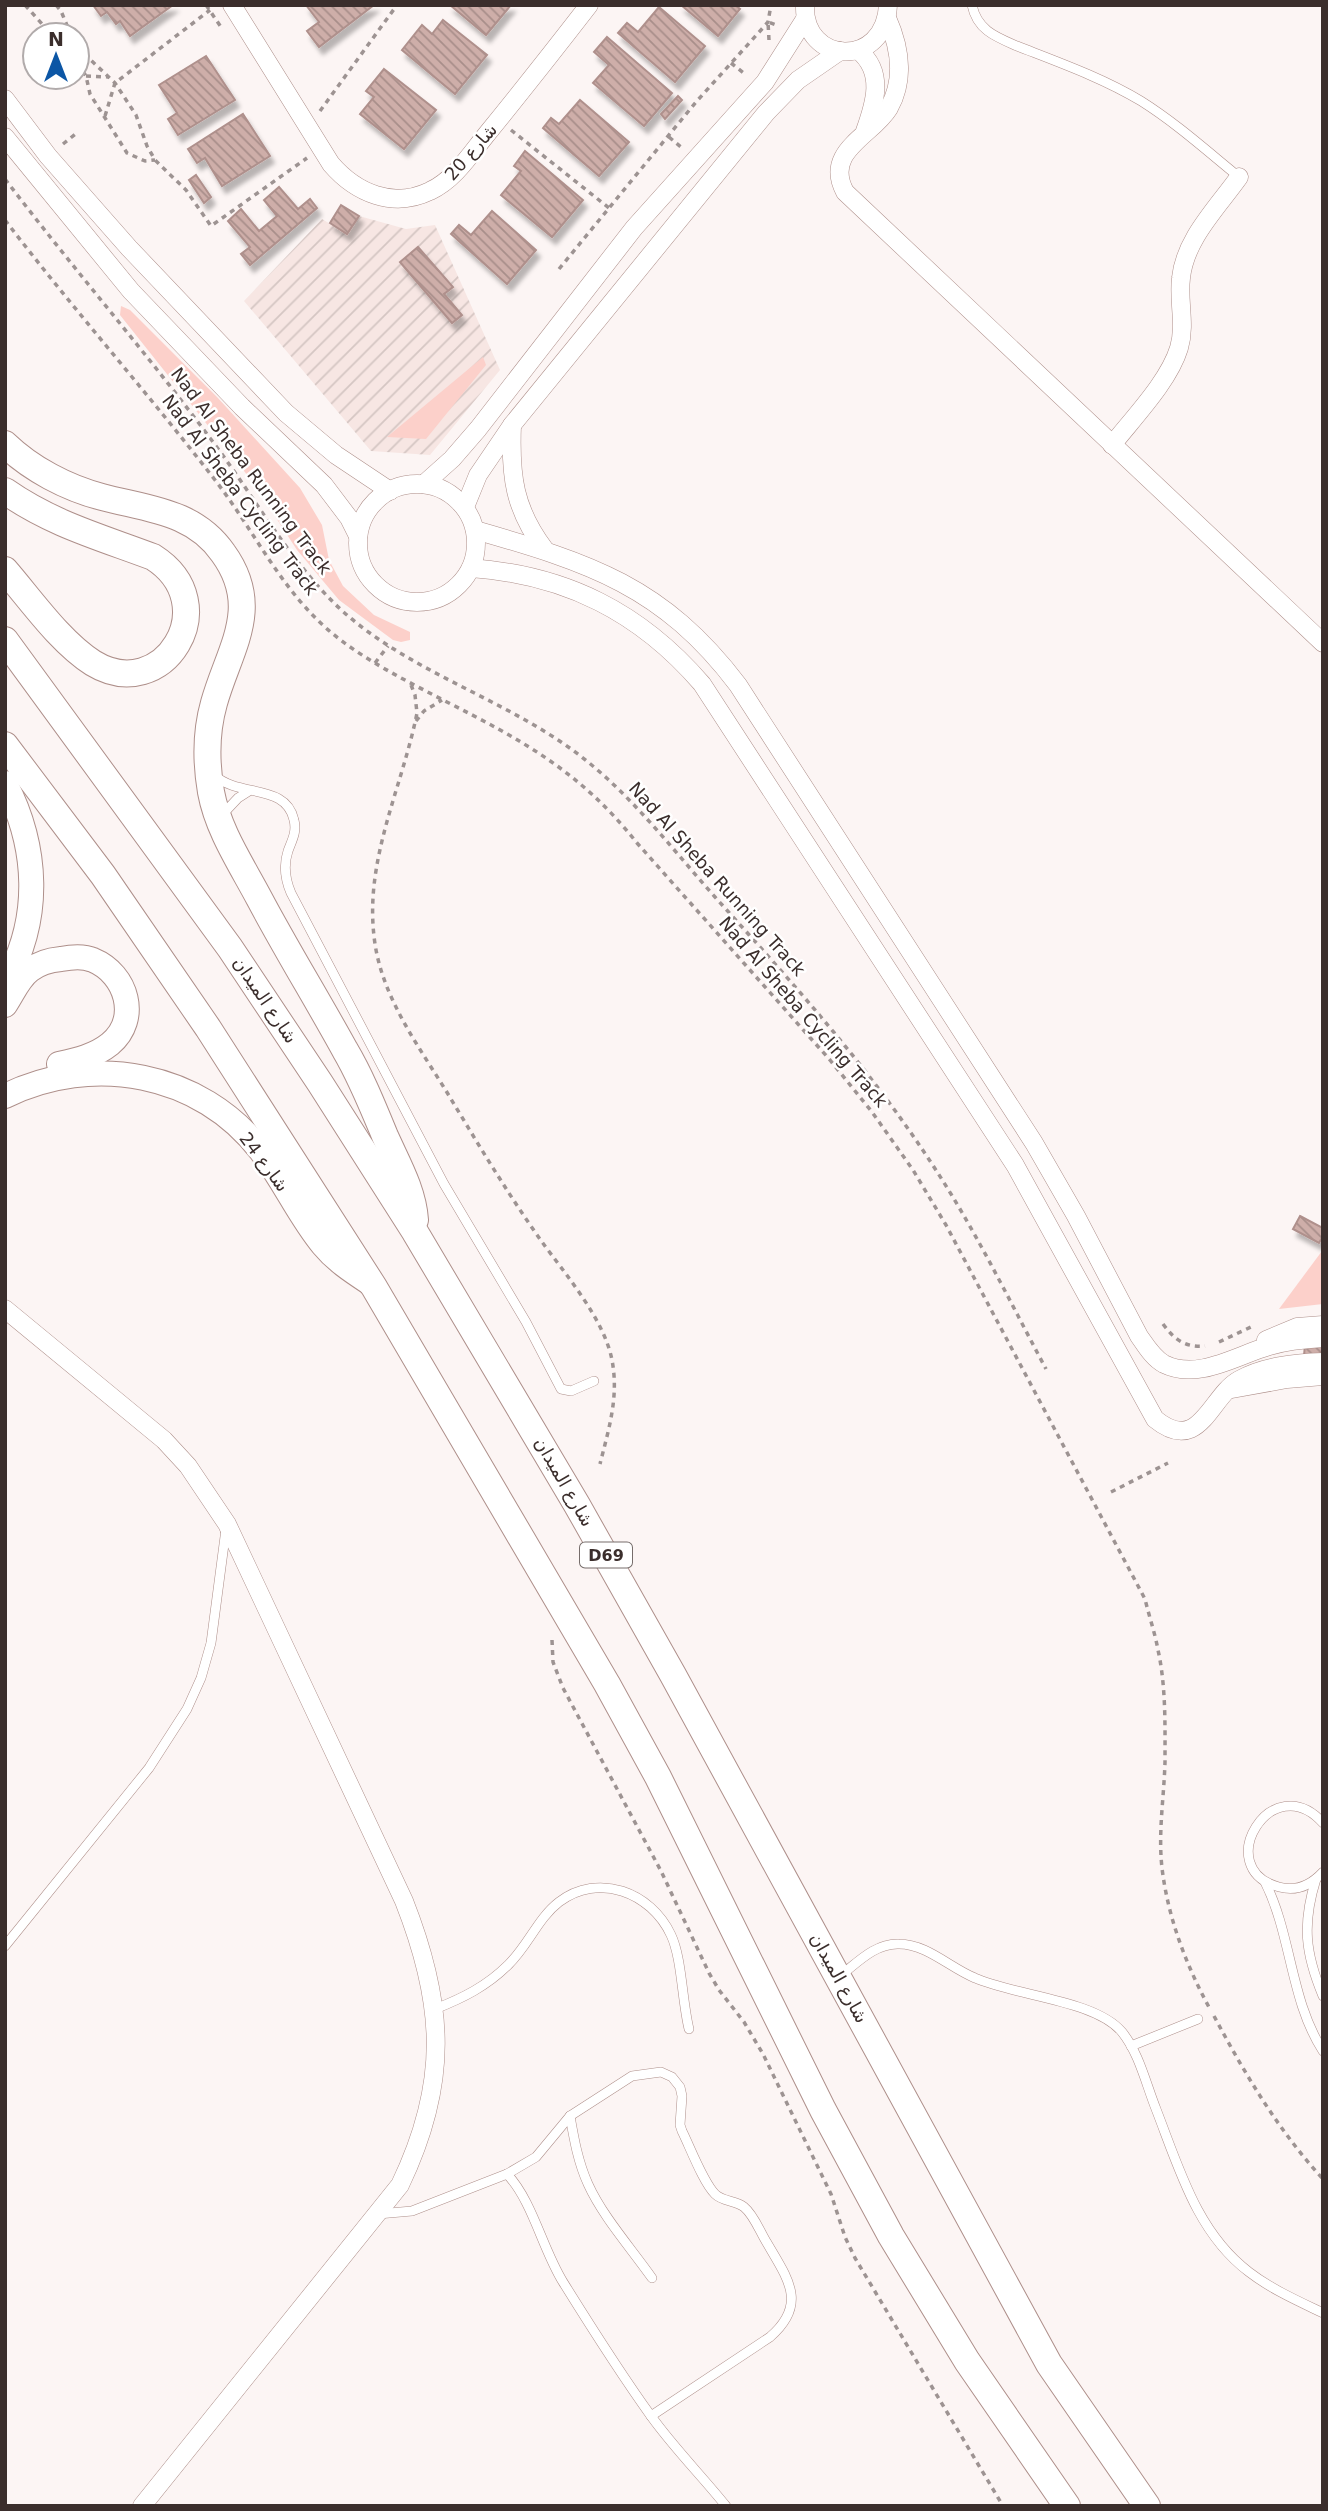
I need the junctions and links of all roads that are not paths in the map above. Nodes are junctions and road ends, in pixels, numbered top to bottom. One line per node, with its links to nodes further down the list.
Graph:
1 (232, 5): 2 (street, شارع 20)
2 (589, 5)
3 (972, 5): 11 (lane)
4 (804, 11): 7 (street); 12 (street)
5 (888, 12): 6 (street); 9 (street)
6 (858, 50): 7 (street); 9 (street)
7 (840, 51): 13 (street)
8 (5, 100): 19 (street)
9 (864, 131): 16 (street)
10 (5, 137): 22 (street)
11 (1239, 177): 16 (street)
12 (635, 228): 13 (street); 17 (street)
13 (658, 246): 14 (street)
14 (512, 425): 20 (street); 23 (street)
15 (5, 444): 29 (main road)
16 (1112, 445): 27 (street)
17 (424, 484): 19 (street); 20 (street)
18 (5, 491): 25 (main road)
19 (390, 491): 22 (street)
20 (465, 507): 21 (street)
21 (475, 530): 23 (street); 24 (street)
22 (358, 536): 24 (street)
23 (545, 550): 42 (street)
24 (471, 568): 46 (street)
25 (5, 570)
26 (5, 640): 37 (main road, شارع الميدان / D69)
27 (1323, 643)
28 (5, 745): 38 (main road)
29 (208, 771): 31 (lane); 32 (main road)
30 (5, 783): 33 (street)
31 (250, 791): 32 (lane); 45 (lane)
32 (219, 819): 37 (main road)
33 (5, 983)
34 (5, 1005): 35 (street)
35 (29, 1086): 36 (street, شارع 24); 38 (street, شارع 24)
36 (5, 1096)
37 (415, 1232): 52 (main road, شارع الميدان / D69)
38 (374, 1286): 67 (main road)
39 (5, 1309): 47 (street)
40 (1323, 1325): 42 (street)
41 (1323, 1338): 42 (street)
42 (1250, 1352)
43 (1323, 1362): 46 (street)
44 (1323, 1376): 46 (street)
45 (594, 1381)
46 (1225, 1390)
47 (227, 1524): 51 (lane); 54 (street)
48 (1323, 1823): 50 (lane)
49 (1320, 1876): 50 (lane); 53 (lane)
50 (1264, 1880): 58 (lane)
51 (5, 1946)
52 (838, 1977): 57 (lane); 68 (main road, شارع الميدان / D69)
53 (1323, 1996)
54 (435, 2009): 56 (lane); 61 (street)
55 (1198, 2020): 57 (lane)
56 (689, 2029)
57 (1131, 2046): 63 (lane)
58 (1323, 2051)
59 (570, 2116): 60 (lane); 62 (lane); 64 (lane)
60 (507, 2174): 61 (lane); 64 (lane)
61 (378, 2214): 65 (street)
62 (652, 2278)
63 (1323, 2313)
64 (651, 2416): 66 (lane)
65 (142, 2506)
66 (726, 2506)
67 (1067, 2506)
68 (1147, 2506)

